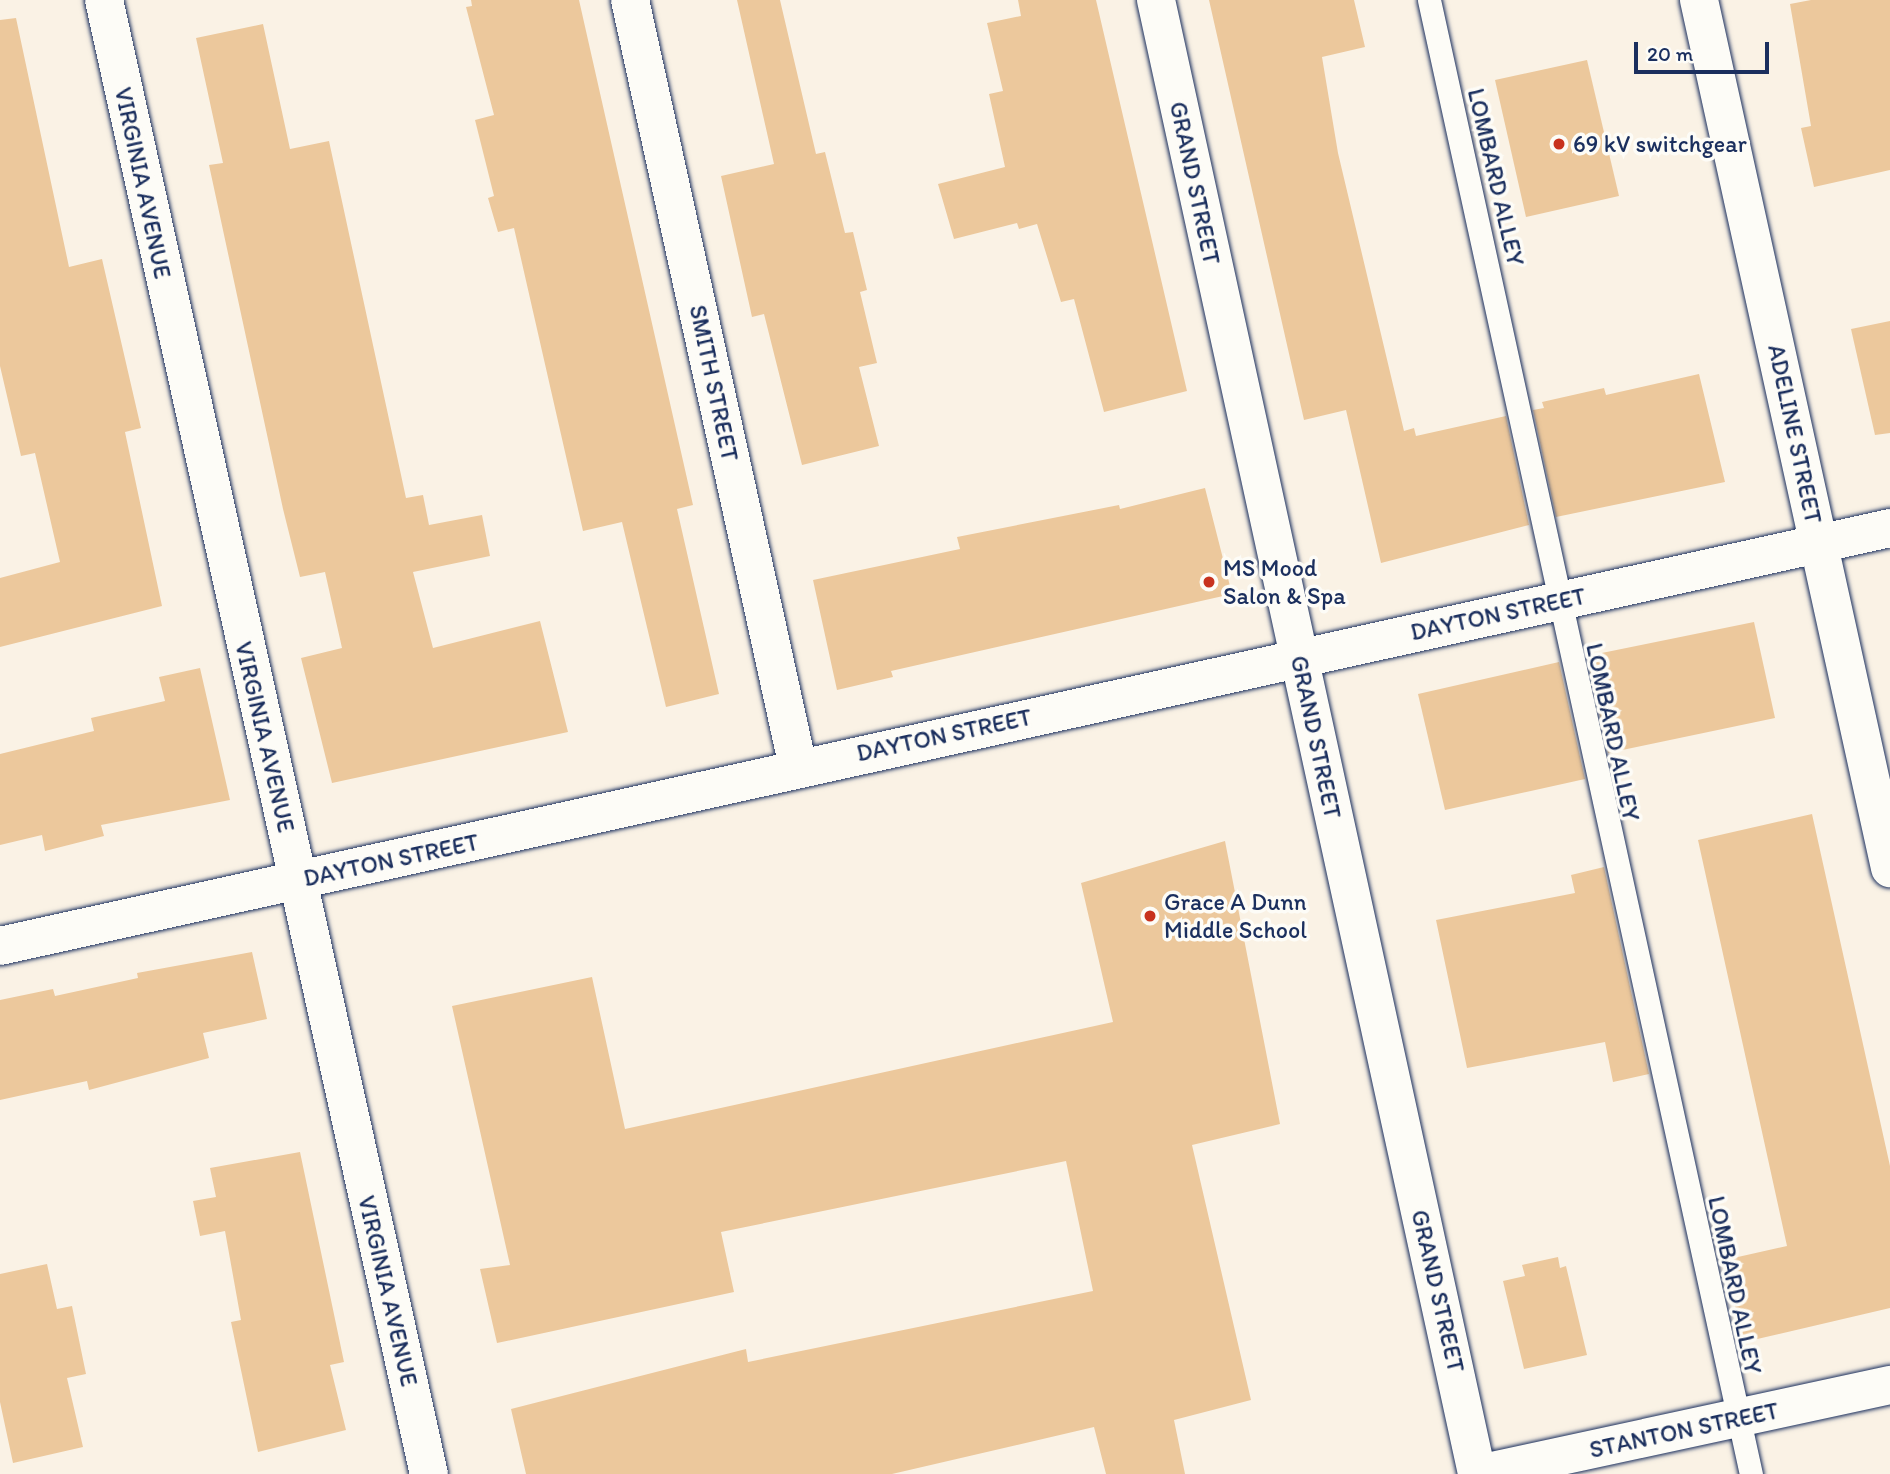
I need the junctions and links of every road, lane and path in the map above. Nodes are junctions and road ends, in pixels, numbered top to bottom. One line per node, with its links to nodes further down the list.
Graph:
1 (104, 0): 12 (street, VIRGINIA AVENUE)
2 (630, 0): 10 (street, SMITH STREET)
3 (1156, 0): 9 (street, GRAND STREET)
4 (1429, 0): 8 (lane, LOMBARD ALLEY)
5 (1699, 0): 7 (street, ADELINE STREET)
6 (1890, 528): 7 (street, DAYTON STREET)
7 (1820, 543): 8 (street, DAYTON STREET); 11 (street, ADELINE STREET)
8 (1558, 601): 9 (street, DAYTON STREET); 15 (lane, LOMBARD ALLEY)
9 (1299, 657): 10 (street, DAYTON STREET); 17 (street, GRAND STREET)
10 (798, 766): 12 (street, DAYTON STREET)
11 (1890, 868)
12 (296, 880): 13 (street, DAYTON STREET); 16 (street, VIRGINIA AVENUE)
13 (0, 946)
14 (1890, 1385): 15 (street, STANTON STREET)
15 (1738, 1418): 17 (street, STANTON STREET); 18 (lane, LOMBARD ALLEY)
16 (429, 1474)
17 (1477, 1474)
18 (1751, 1474)

